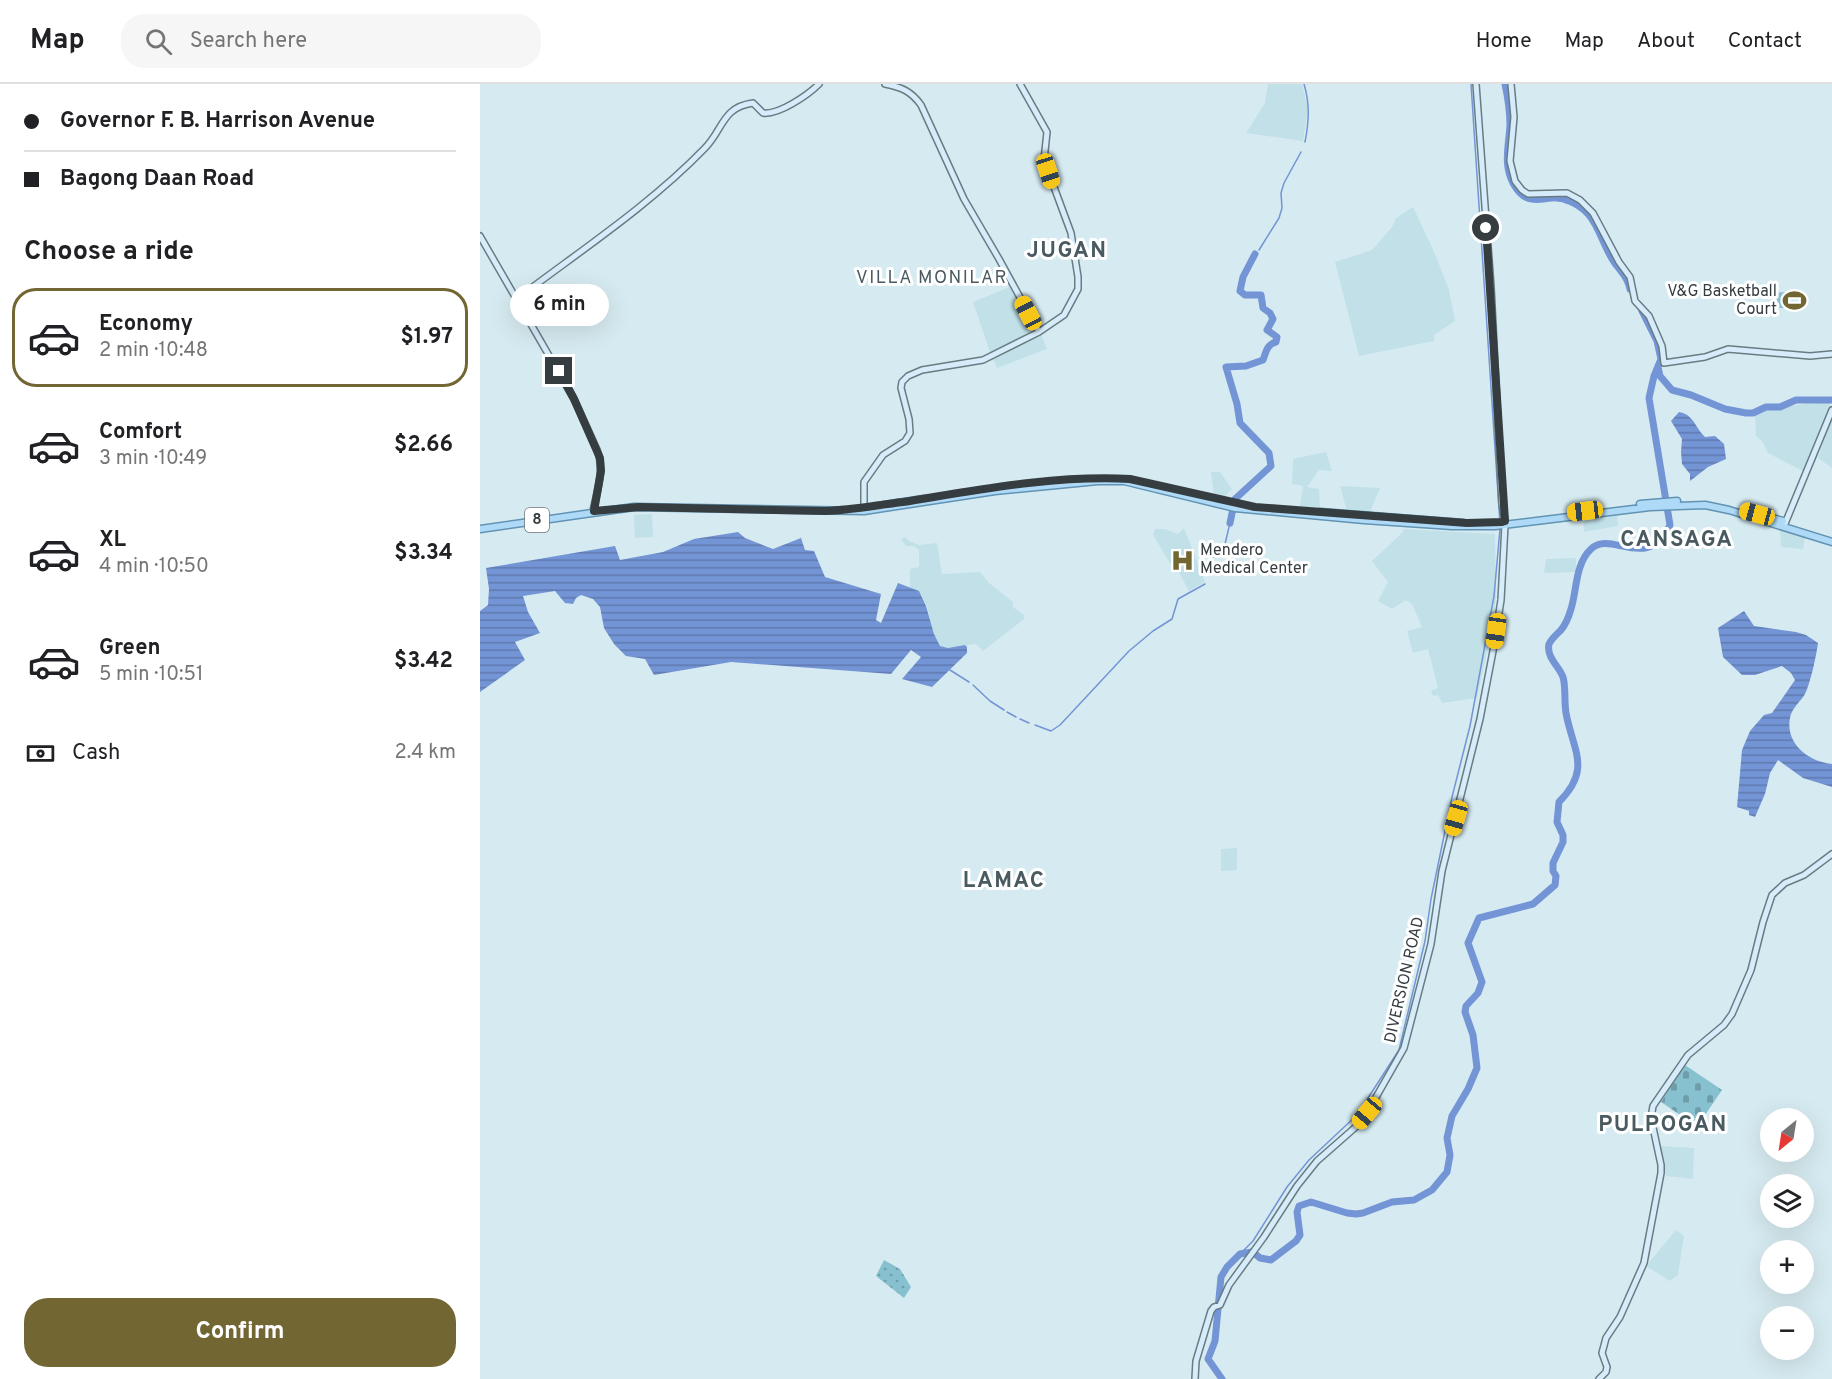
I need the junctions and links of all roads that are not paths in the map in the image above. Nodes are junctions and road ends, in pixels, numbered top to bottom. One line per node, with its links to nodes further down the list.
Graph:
1 (819, 84): 7 (street)
2 (885, 84): 8 (street)
3 (1020, 84): 8 (street)
4 (1476, 84): 14 (street, DIVERSION ROAD)
5 (1510, 84): 9 (street)
6 (480, 236): 7 (street)
7 (515, 297): 13 (street)
8 (1039, 332): 12 (street)
9 (1832, 355)
10 (1832, 410): 15 (street)
11 (1832, 420): 15 (street)
12 (864, 510): 13 (main road, 8); 14 (main road, 8)
13 (594, 511): 16 (main road, 8)
14 (1501, 524): 15 (main road, 8); 19 (street, DIVERSION ROAD)
15 (1786, 524): 17 (main road, 8)
16 (480, 529)
17 (1832, 539)
18 (1832, 854): 20 (street)
19 (1195, 1379)
20 (1599, 1379)

